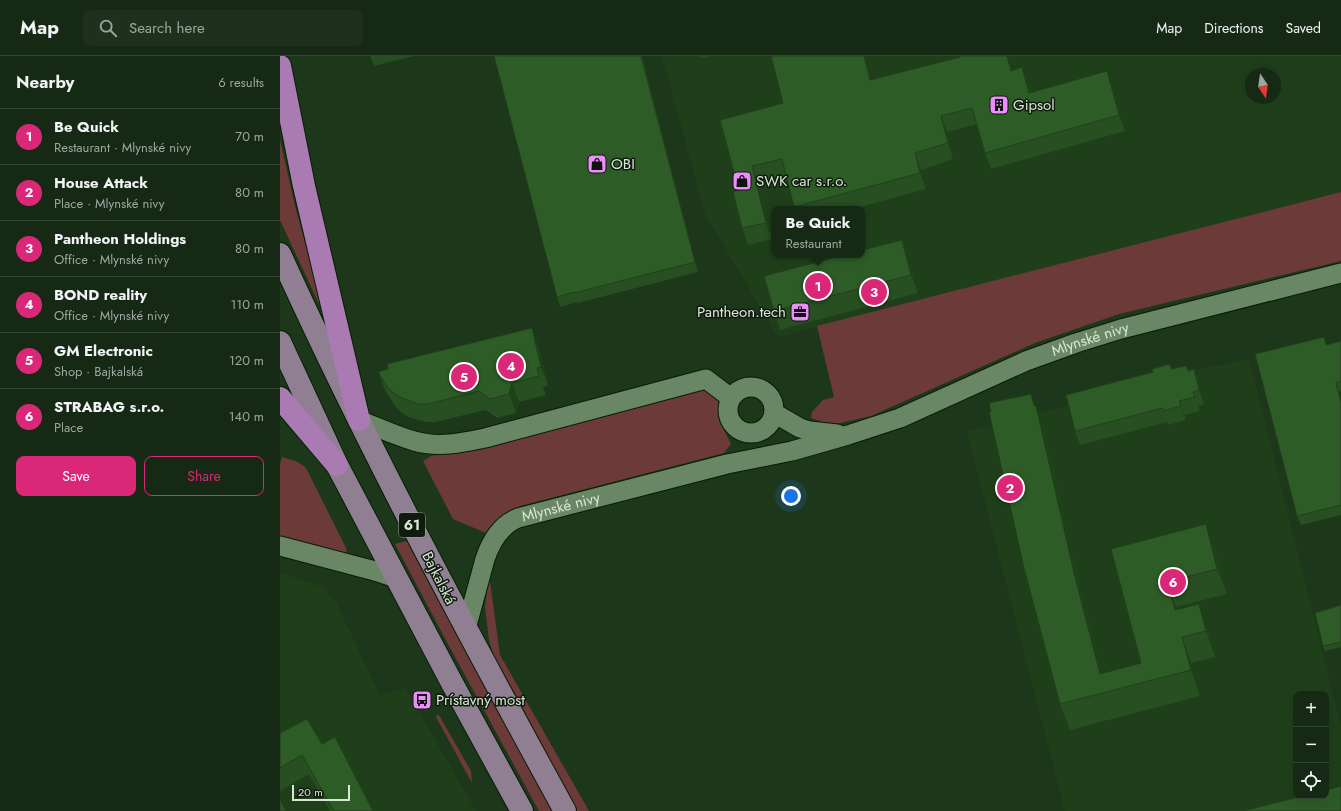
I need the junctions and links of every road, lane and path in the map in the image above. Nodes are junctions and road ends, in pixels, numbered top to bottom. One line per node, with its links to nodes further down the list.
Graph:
1 (288, 56): 3 (highway)
2 (280, 66): 3 (highway)
3 (286, 93): 9 (highway)
4 (280, 254): 9 (main road, Bajkalská)
5 (1341, 273): 11 (street, Mlynské nivy)
6 (280, 342): 14 (main road)
7 (280, 398): 14 (highway, 61)
8 (731, 398): 9 (street); 10 (street, Mlynské nivy); 10 (street, Mlynské nivy)
9 (359, 420): 17 (main road, Bajkalská / 61)
10 (763, 425): 11 (street, Mlynské nivy); 12 (street, Mlynské nivy); 13 (street)
11 (848, 435): 12 (street, Mlynské nivy)
12 (792, 451): 13 (street, Mlynské nivy)
13 (727, 464): 17 (street, Mlynské nivy)
14 (337, 465): 16 (main road, 61)
15 (280, 546): 16 (street)
16 (396, 578): 18 (main road, 61)
17 (466, 629): 19 (main road, Bajkalská / 61)
18 (522, 811)
19 (565, 811)

